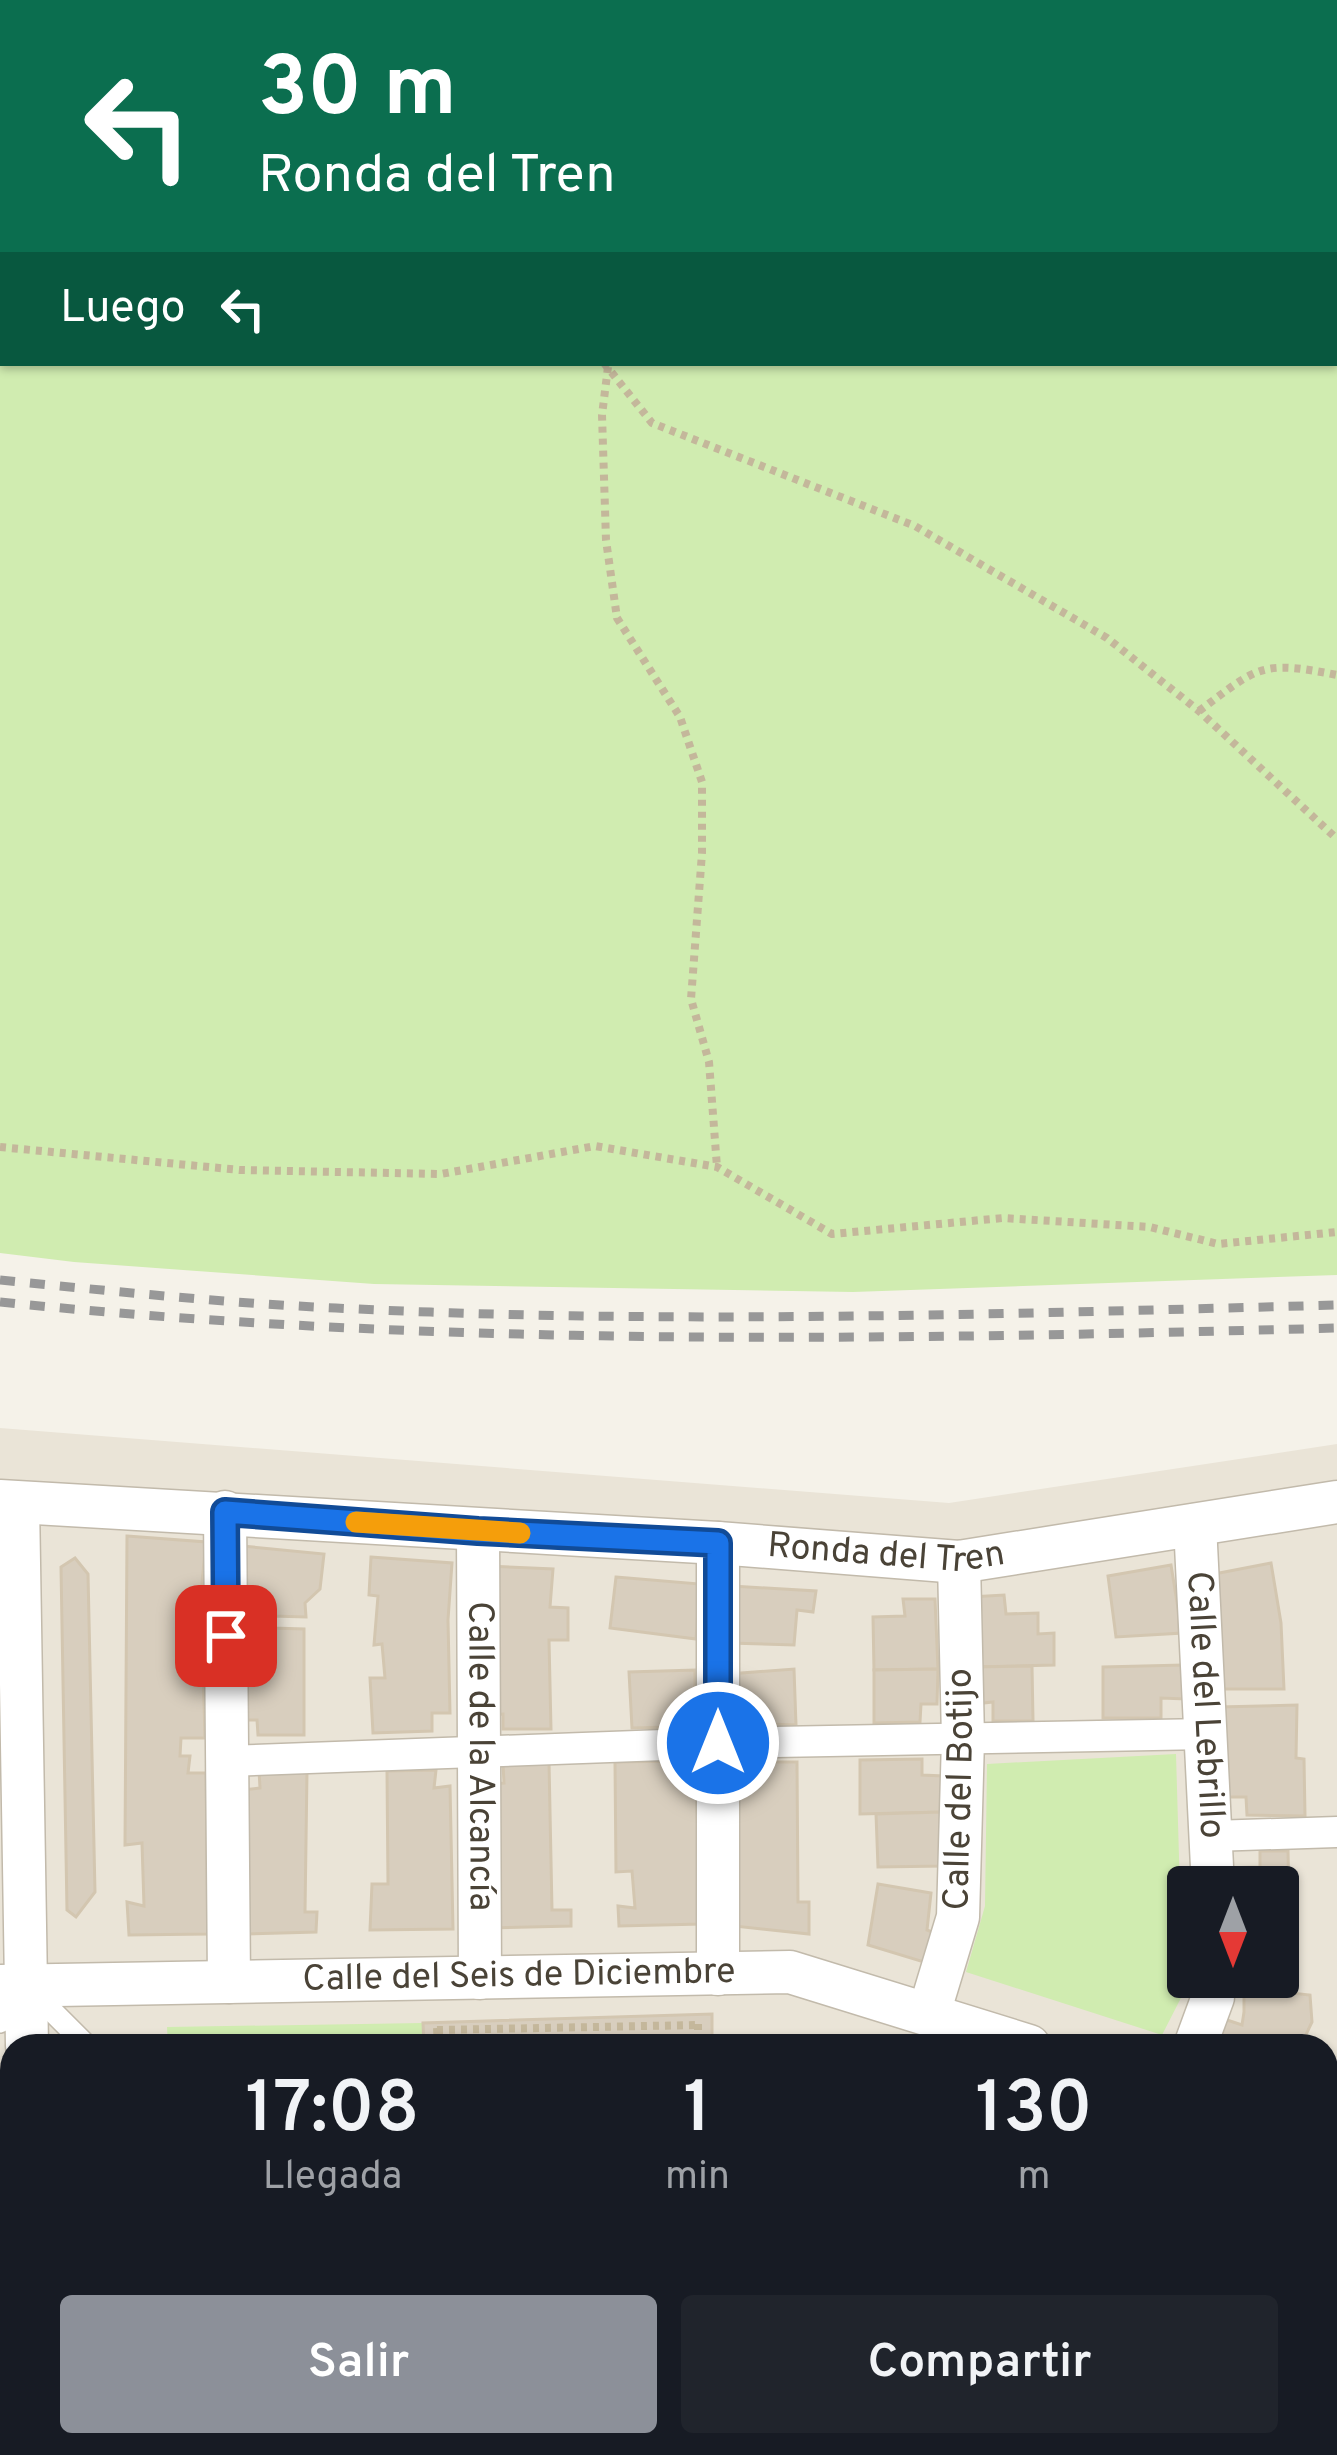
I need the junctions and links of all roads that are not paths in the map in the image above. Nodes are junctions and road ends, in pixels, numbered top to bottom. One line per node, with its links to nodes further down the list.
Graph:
1 (9, 1502): 3 (street, Ronda del Tren); 19 (street)
2 (1337, 1502): 4 (street, Ronda del Tren)
3 (225, 1512): 5 (street, Ronda del Tren); 12 (street)
4 (1195, 1525): 7 (street, Ronda del Tren); 8 (street, Calle del Lebrillo)
5 (478, 1531): 6 (street, Ronda del Tren); 11 (street, Calle de la Alcancía)
6 (718, 1543): 7 (street, Ronda del Tren); 10 (street)
7 (958, 1562): 9 (street, Calle del Botijo)
8 (1208, 1734): 9 (street); 14 (street, Calle del Lebrillo)
9 (963, 1739): 10 (street); 21 (street, Calle del Botijo)
10 (718, 1743): 11 (street); 16 (street)
11 (479, 1751): 12 (street); 17 (street, Calle de la Alcancía)
12 (227, 1760): 18 (street)
13 (1337, 1832): 14 (street)
14 (1213, 1836): 15 (street, Calle del Lebrillo)
15 (1213, 1866)
16 (718, 1974): 17 (street, Calle del Seis de Diciembre); 21 (street, Calle del Seis de Diciembre)
17 (480, 1978): 18 (street, Calle del Seis de Diciembre)
18 (229, 1982): 19 (street, Calle del Seis de Diciembre)
19 (13, 1986): 22 (lane); 23 (street); 24 (lane)
20 (1213, 1998): 26 (street)
21 (929, 2013): 25 (street, Calle del Seis de Diciembre)
22 (0, 2023)
23 (24, 2034)
24 (72, 2034)
25 (993, 2034)
26 (1199, 2034)

